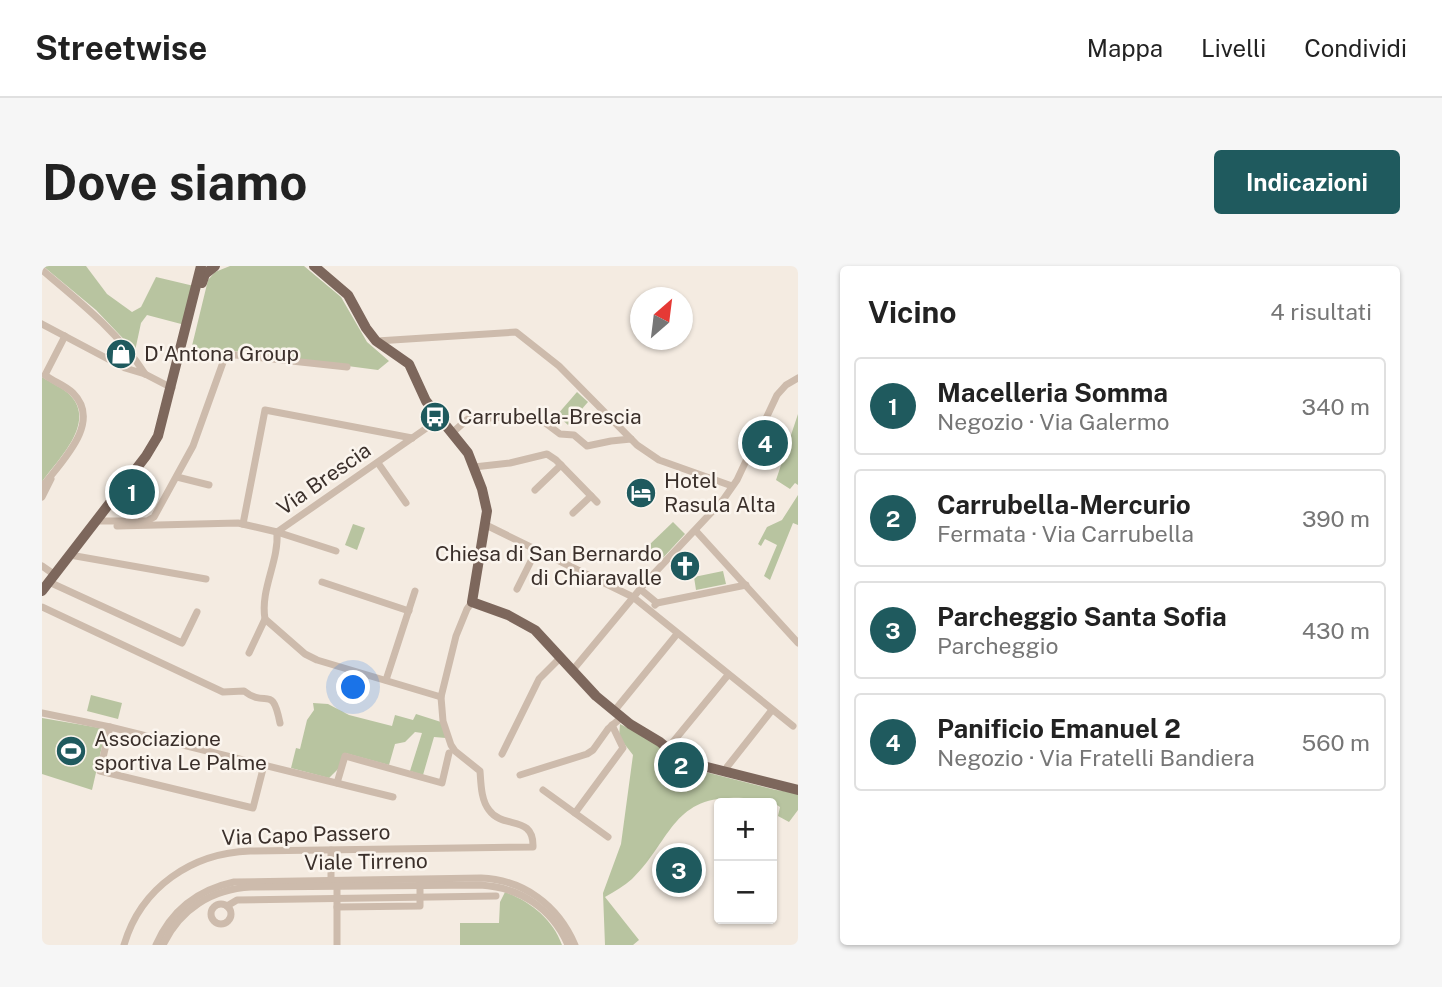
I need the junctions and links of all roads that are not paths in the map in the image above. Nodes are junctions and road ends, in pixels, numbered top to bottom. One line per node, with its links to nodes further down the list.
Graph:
1 (201, 266): 9 (main road)
2 (213, 266): 3 (main road); 9 (main road)
3 (220, 266)
4 (314, 266): 8 (main road)
5 (42, 270): 11 (street)
6 (42, 324): 7 (street)
7 (65, 336): 11 (street); 23 (street)
8 (376, 341): 14 (main road); 17 (street)
9 (183, 343): 13 (main road)
10 (347, 367): 21 (street)
11 (145, 374): 13 (street)
12 (798, 378): 24 (street)
13 (172, 387): 29 (main road)
14 (441, 418): 15 (main road); 16 (street, Via Brescia)
15 (453, 432): 17 (street); 20 (main road)
16 (412, 438): 18 (street, Via Brescia); 30 (street)
17 (631, 439): 24 (street)
18 (378, 463): 27 (street); 33 (street, Via Brescia)
19 (561, 465): 20 (street); 25 (street); 28 (street)
20 (474, 467): 31 (main road)
21 (177, 477): 22 (street); 29 (street)
22 (209, 485)
23 (45, 486): 26 (street)
24 (732, 486): 32 (street)
25 (535, 490)
26 (42, 497)
27 (407, 503)
28 (573, 513)
29 (94, 524): 30 (street, Via Brescia); 36 (main road)
30 (243, 524): 33 (street, Via Brescia)
31 (486, 525): 34 (street); 46 (main road)
32 (696, 531): 41 (street); 43 (street)
33 (277, 533): 35 (street); 52 (street)
34 (537, 549): 42 (street); 45 (street)
35 (336, 551)
36 (70, 555): 38 (street); 40 (main road)
37 (42, 566): 40 (street)
38 (206, 579)
39 (321, 582): 49 (street)
40 (48, 583): 51 (street)
41 (746, 585): 47 (street); 54 (street)
42 (517, 589)
43 (640, 589): 45 (street); 47 (street)
44 (415, 591): 49 (street)
45 (633, 597): 50 (street); 57 (street)
46 (472, 602): 56 (main road); 60 (street)
47 (657, 603): 50 (street)
48 (42, 607): 64 (street)
49 (409, 611): 59 (street)
50 (650, 611): 53 (street)
51 (197, 612)
52 (265, 619): 55 (street); 59 (street)
53 (677, 634): 58 (street); 63 (street)
54 (798, 643)
55 (249, 653)
56 (561, 657): 57 (main road); 70 (street)
57 (572, 671): 63 (main road)
58 (727, 675): 61 (street); 68 (street)
59 (386, 680): 60 (street)
60 (441, 697): 80 (street, Via Capo Passero)
61 (772, 710): 66 (street); 72 (street)
62 (42, 713): 67 (street)
63 (618, 714): 65 (street); 68 (main road)
64 (280, 723)
65 (612, 725): 73 (street); 78 (street)
66 (793, 726)
67 (110, 727): 71 (street); 71 (street)
68 (668, 748): 72 (main road)
69 (449, 752): 74 (street)
70 (502, 754)
71 (264, 765): 74 (street)
72 (726, 773): 76 (main road)
73 (520, 775)
74 (337, 783): 77 (street)
75 (543, 790): 78 (street)
76 (798, 790)
77 (393, 797)
78 (575, 813): 79 (street)
79 (608, 837)
80 (331, 849): 81 (street); 90 (street, Via Capo Passero)
81 (335, 882): 82 (street, Viale Tirreno); 83 (street, Viale Tirreno); 85 (street)
82 (420, 882): 86 (street); 89 (street, Viale Tirreno)
83 (251, 884): 91 (street, Viale Tirreno); 92 (street, Viale Tirreno)
84 (495, 896): 86 (street)
85 (337, 898): 86 (street); 87 (street); 88 (street)
86 (420, 898): 88 (street)
87 (227, 906)
88 (337, 907): 93 (street)
89 (559, 923): 94 (street, Viale Tirreno); 95 (street, Viale Tirreno)
90 (124, 945)
91 (156, 945)
92 (163, 945)
93 (337, 945)
94 (568, 945)
95 (575, 945)

